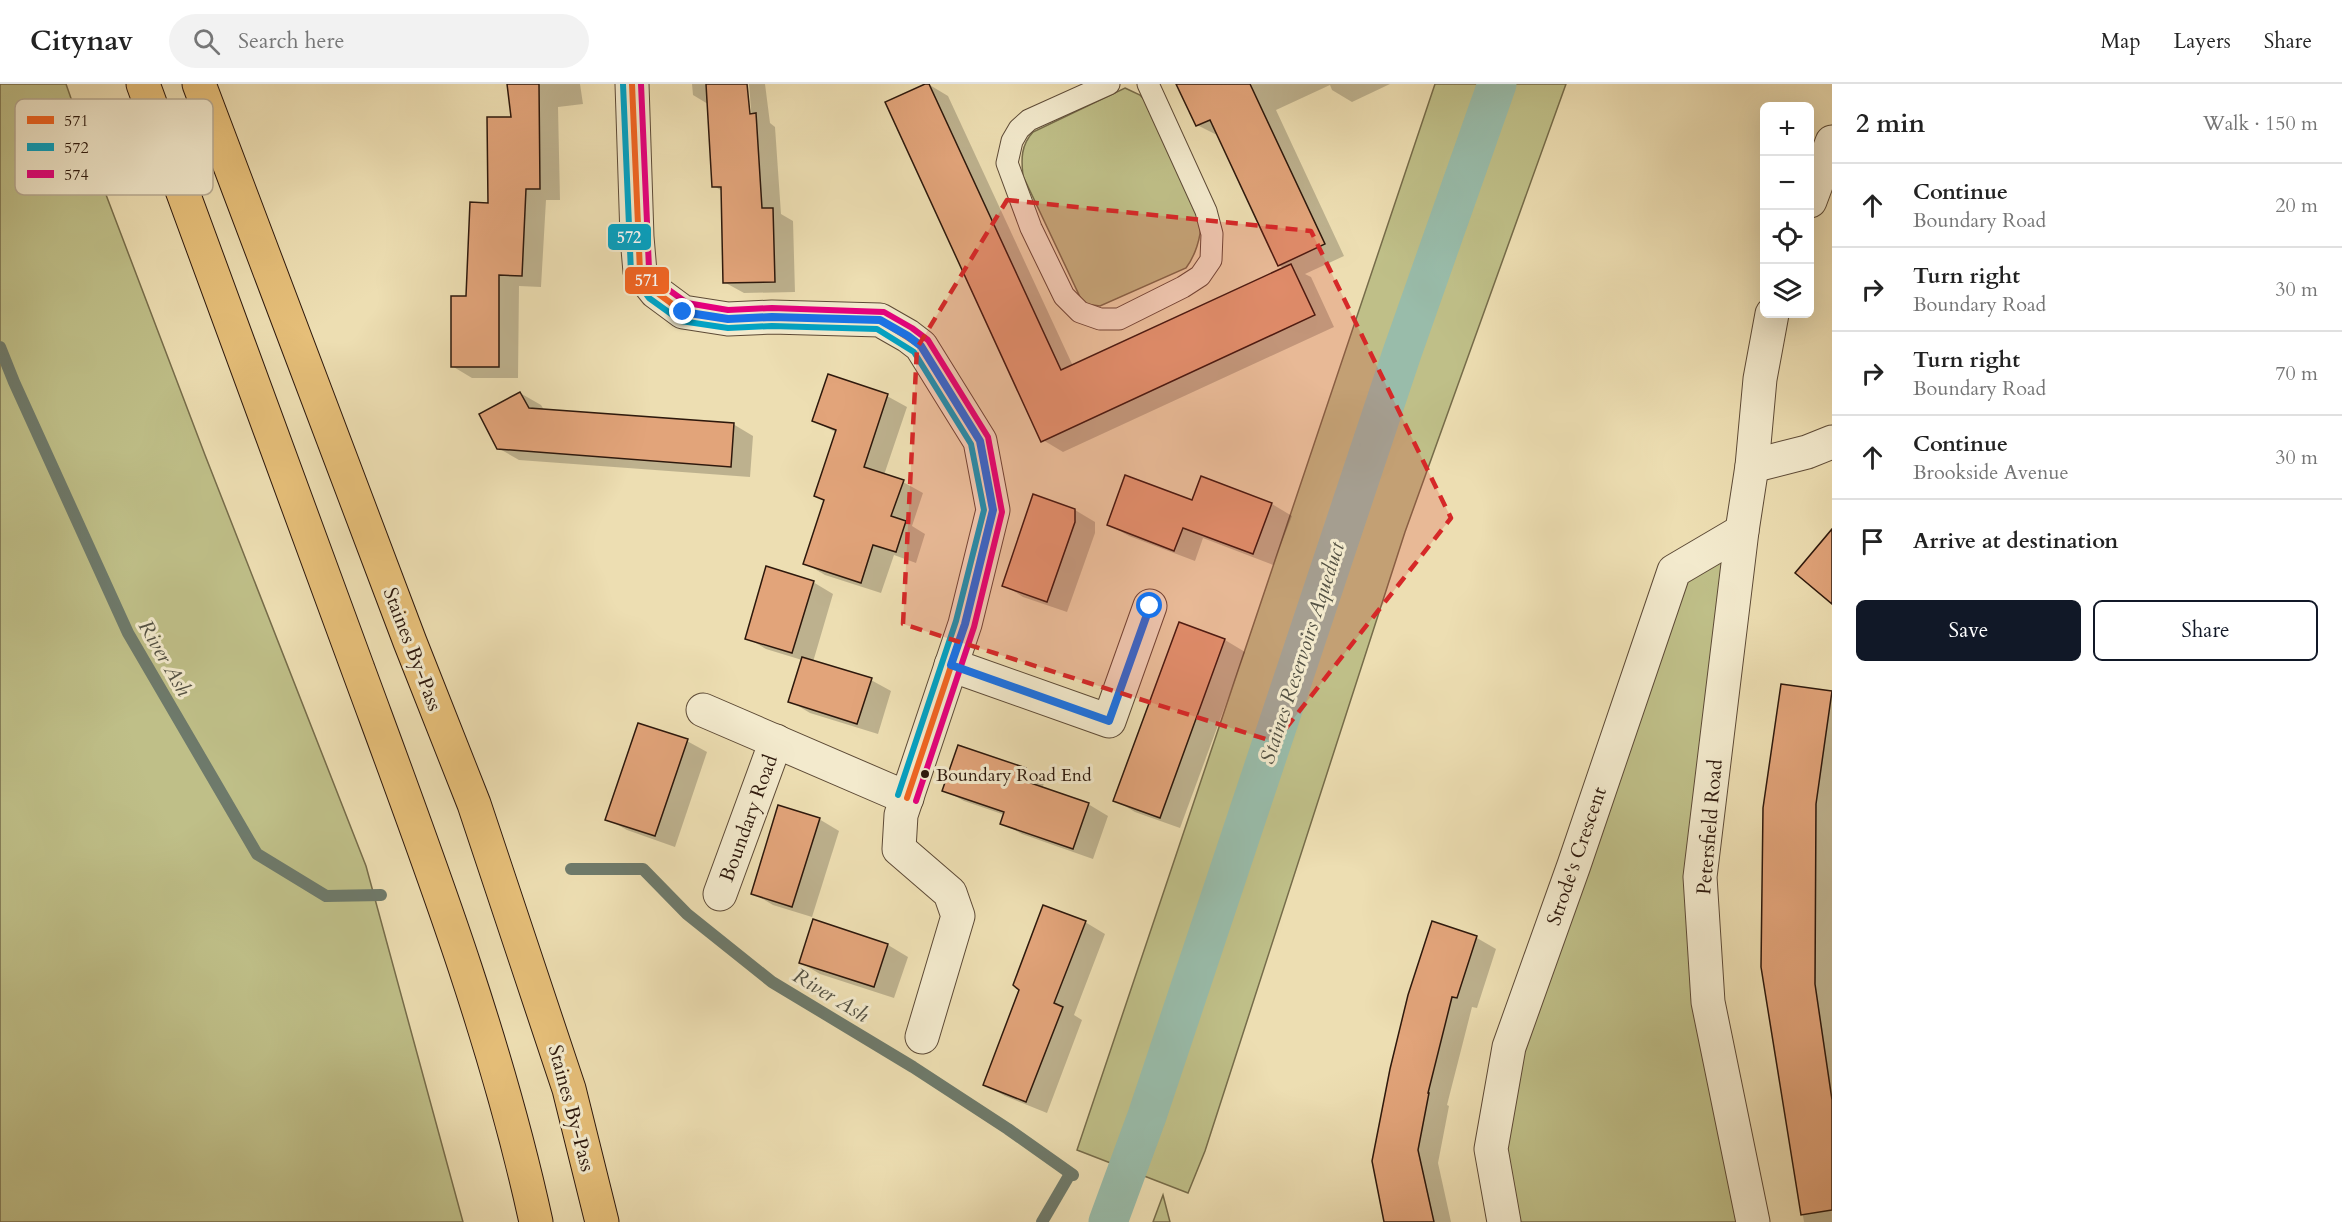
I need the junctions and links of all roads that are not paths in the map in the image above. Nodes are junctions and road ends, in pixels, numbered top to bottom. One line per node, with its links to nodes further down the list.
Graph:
1 (143, 84): 6 (highway)
2 (199, 84): 7 (highway, Staines By-Pass)
3 (632, 84): 17 (street)
4 (1109, 84): 5 (lane)
5 (1148, 84)
6 (149, 99)
7 (205, 99)
8 (213, 121): 24 (highway, Staines By-Pass)
9 (1832, 142): 10 (street)
10 (1814, 188)
11 (184, 195): 23 (highway)
12 (1771, 318): 14 (street, Petersfield Road)
13 (1832, 442): 14 (street)
14 (1752, 466): 15 (street, Petersfield Road)
15 (1742, 531): 25 (street, Strode's Crescent); 26 (street, Petersfield Road)
16 (1150, 606): 17 (street)
17 (951, 665): 20 (street)
18 (703, 710): 19 (street, Boundary Road)
19 (776, 741): 20 (street, Boundary Road); 21 (street, Boundary Road)
20 (907, 798): 22 (street)
21 (720, 894)
22 (922, 1037)
23 (536, 1222)
24 (602, 1222)
25 (1504, 1222)
26 (1753, 1222)

